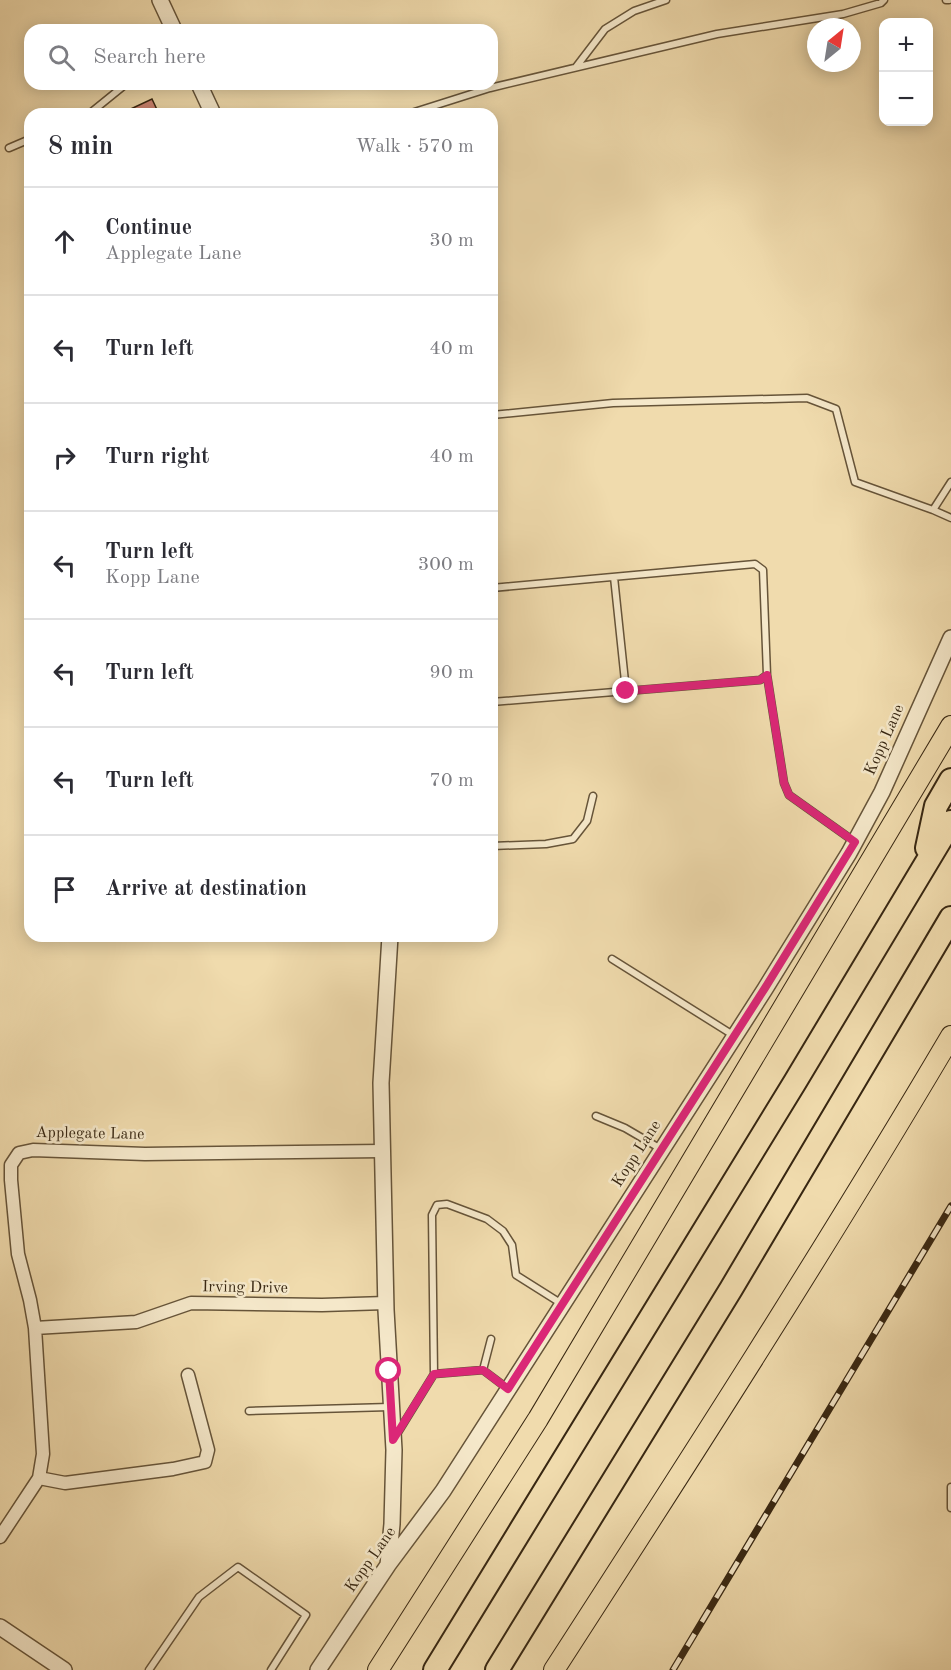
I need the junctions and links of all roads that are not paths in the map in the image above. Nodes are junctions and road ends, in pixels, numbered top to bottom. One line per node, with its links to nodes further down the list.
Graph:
1 (160, 0): 4 (street)
2 (666, 0): 5 (lane)
3 (884, 0): 5 (lane)
4 (171, 24)
5 (576, 68): 6 (lane)
6 (498, 86)
7 (119, 90): 10 (lane)
8 (202, 90): 11 (street)
9 (484, 90): 12 (lane)
10 (96, 108)
11 (210, 108)
12 (427, 108)
13 (24, 142): 14 (lane)
14 (9, 148)
15 (498, 414): 17 (lane)
16 (951, 482): 17 (lane)
17 (933, 510): 18 (lane)
18 (951, 518)
19 (614, 577): 20 (lane); 22 (lane); 23 (lane)
20 (498, 587)
21 (951, 638): 29 (street, Kopp Lane)
22 (767, 675): 23 (lane); 29 (lane)
23 (626, 691): 24 (lane)
24 (498, 702)
25 (951, 726): 61 (main road)
26 (951, 780): 31 (highway)
27 (593, 796): 30 (lane)
28 (951, 822): 31 (highway)
29 (855, 842): 35 (street, Kopp Lane)
30 (498, 846)
31 (923, 868): 62 (highway)
32 (951, 918): 63 (highway)
33 (390, 942): 39 (street)
34 (612, 959): 35 (lane)
35 (734, 1036): 38 (street, Kopp Lane)
36 (951, 1036): 64 (main road)
37 (596, 1116): 38 (lane)
38 (661, 1149): 41 (street, Kopp Lane)
39 (382, 1151): 40 (street); 42 (street, Applegate Lane)
40 (386, 1303): 42 (street, Irving Drive); 48 (street)
41 (562, 1304): 45 (lane); 47 (street, Kopp Lane)
42 (35, 1328): 51 (street, Applegate Lane)
43 (491, 1339): 44 (lane)
44 (483, 1370): 45 (lane); 47 (lane)
45 (434, 1374): 50 (lane)
46 (188, 1375): 51 (street)
47 (508, 1389): 55 (street, Kopp Lane)
48 (391, 1407): 49 (lane); 50 (street)
49 (249, 1411)
50 (393, 1440): 55 (street)
51 (39, 1478): 54 (street, Applegate Lane)
52 (951, 1487): 53 (lane)
53 (951, 1508)
54 (0, 1537)
55 (388, 1565): 60 (street, Kopp Lane)
56 (0, 1628): 57 (street)
57 (55, 1667)
58 (149, 1670): 59 (lane)
59 (271, 1670)
60 (318, 1670)
61 (378, 1670)
62 (435, 1670)
63 (497, 1670)
64 (554, 1670)

